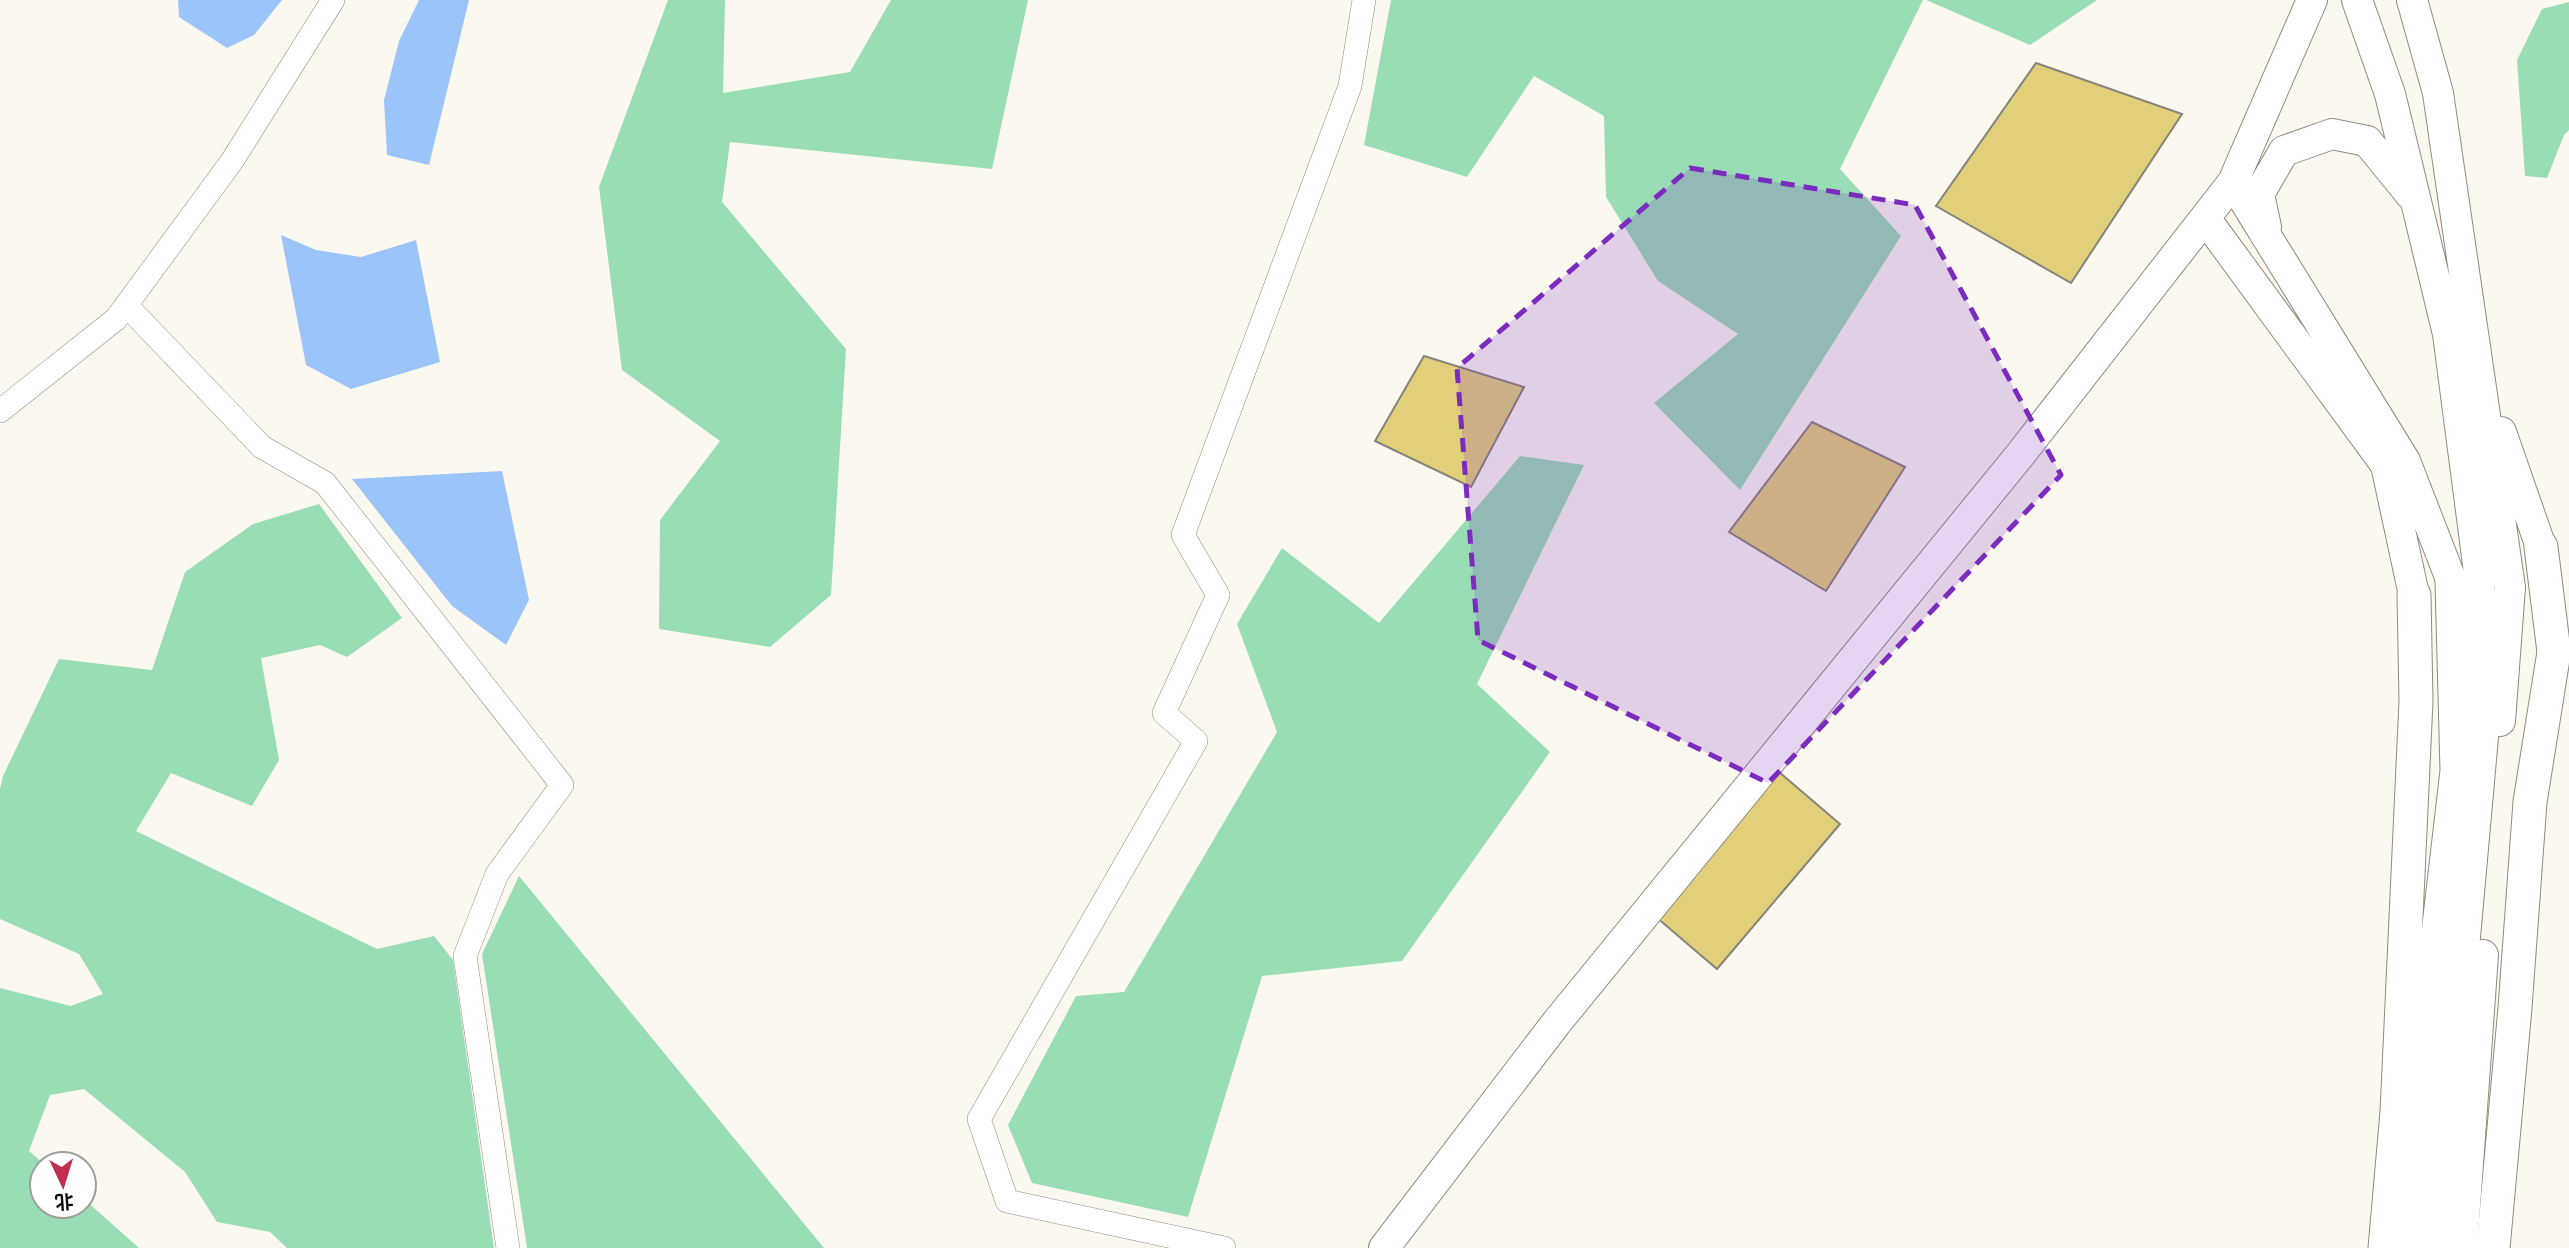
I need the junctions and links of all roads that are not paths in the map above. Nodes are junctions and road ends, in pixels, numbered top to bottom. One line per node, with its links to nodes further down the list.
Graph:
1 (333, 0): 10 (street)
2 (1364, 0): 18 (street)
3 (2312, 0): 6 (main road)
4 (2357, 0): 7 (main road)
5 (2412, 0): 11 (main road)
6 (2233, 182): 8 (main road); 9 (main road)
7 (2416, 200): 9 (main road); 23 (main road)
8 (2205, 218): 15 (main road); 19 (main road)
9 (2269, 241): 14 (main road)
10 (126, 305): 12 (street); 17 (street)
11 (2479, 372): 13 (main road); 24 (main road)
12 (0, 411)
13 (2541, 547): 25 (highway)
14 (2452, 582): 22 (highway)
15 (2414, 594): 16 (highway)
16 (2397, 1112): 20 (highway); 21 (highway)
17 (508, 1248)
18 (1224, 1248)
19 (1384, 1248)
20 (2367, 1248)
21 (2385, 1248)
22 (2409, 1248)
23 (2437, 1248)
24 (2462, 1248)
25 (2493, 1248)

